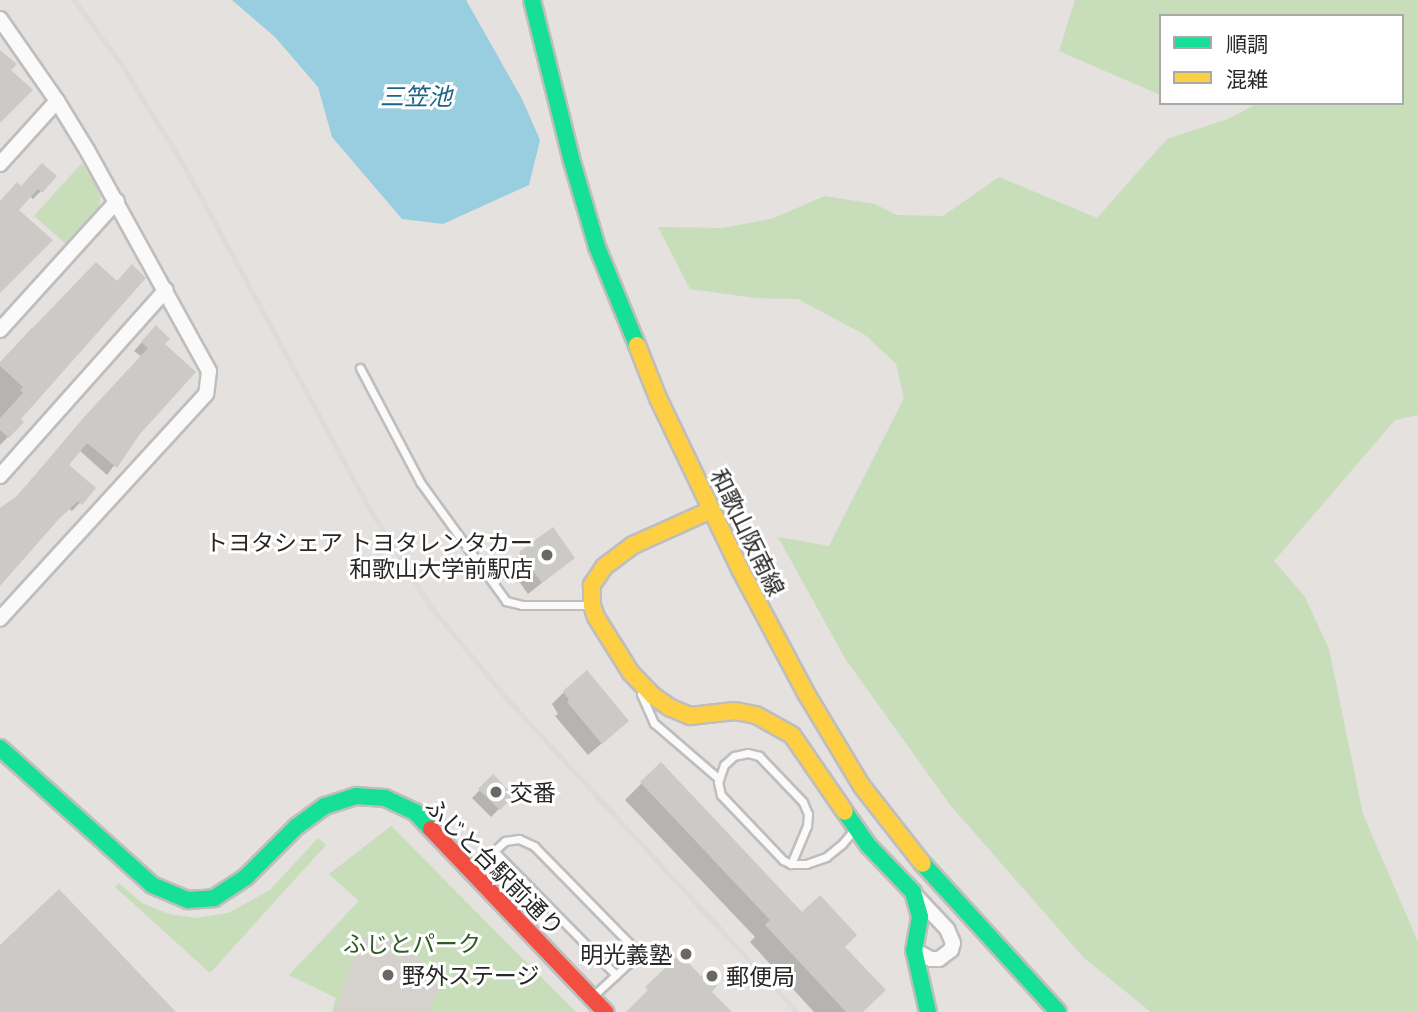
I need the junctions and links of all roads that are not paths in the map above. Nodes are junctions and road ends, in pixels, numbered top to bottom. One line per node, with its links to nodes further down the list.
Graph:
1 (532, 0): 10 (street, 和歌山阪南線)
2 (0, 19): 3 (street)
3 (57, 101): 4 (street); 5 (street)
4 (0, 164)
5 (117, 201): 6 (street); 7 (street)
6 (166, 290): 9 (street); 12 (street)
7 (0, 330)
8 (360, 368): 11 (lane)
9 (0, 476)
10 (711, 510): 11 (street); 26 (street, 和歌山阪南線)
11 (592, 605): 13 (street)
12 (0, 619)
13 (631, 673): 15 (lane); 16 (street)
14 (0, 748): 19 (street, ふじと台駅前通り)
15 (719, 779): 18 (lane); 18 (lane)
16 (855, 827): 18 (lane); 20 (street)
17 (494, 851): 19 (lane); 22 (lane); 22 (lane)
18 (791, 864)
19 (471, 872): 23 (street, ふじと台駅前通り)
20 (913, 892): 21 (street); 21 (street)
21 (914, 950): 25 (street)
22 (616, 975): 23 (lane)
23 (592, 998): 24 (street, ふじと台駅前通り)
24 (605, 1012)
25 (928, 1012)
26 (1058, 1012)

